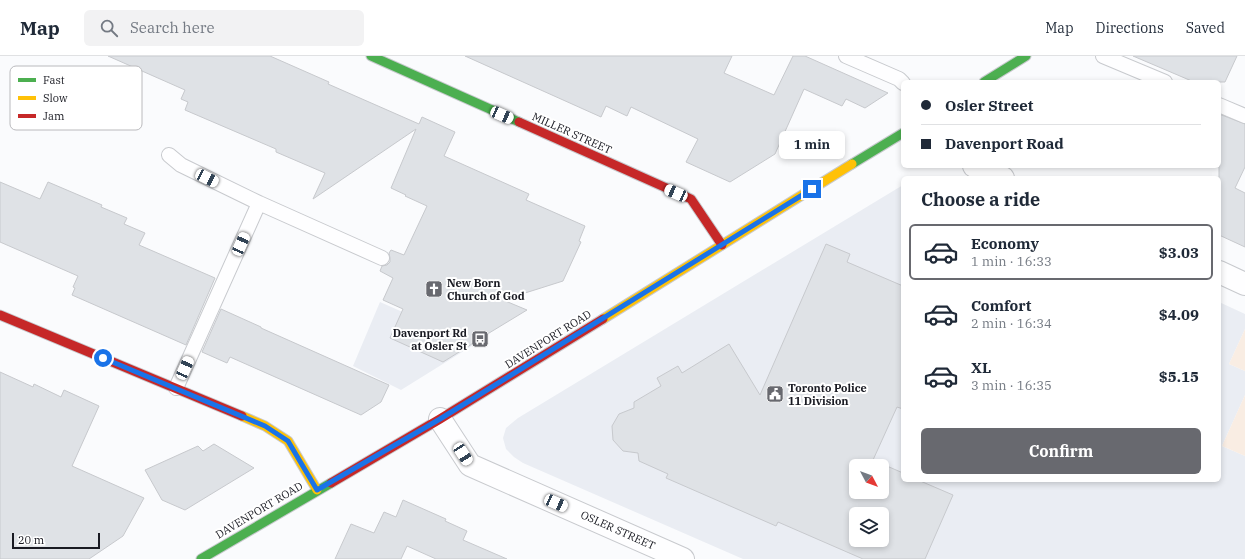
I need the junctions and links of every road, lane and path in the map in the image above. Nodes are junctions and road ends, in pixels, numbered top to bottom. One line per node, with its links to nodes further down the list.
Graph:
1 (371, 56): 15 (street, MILLER STREET)
2 (846, 56): 7 (lane)
3 (1026, 56): 5 (street)
4 (1103, 56): 6 (lane)
5 (987, 80)
6 (1160, 80)
7 (901, 81)
8 (1221, 106): 9 (lane)
9 (1245, 116)
10 (901, 134): 15 (street, DAVENPORT ROAD)
11 (169, 155): 14 (lane)
12 (979, 168): 13 (street)
13 (998, 176)
14 (259, 203): 16 (lane); 20 (lane)
15 (722, 245): 21 (street, DAVENPORT ROAD)
16 (382, 258)
17 (1221, 273): 18 (street)
18 (1245, 284)
19 (0, 315): 20 (street)
20 (176, 388): 22 (street)
21 (440, 419): 22 (street, DAVENPORT ROAD); 24 (street, OSLER STREET)
22 (317, 490): 23 (street, DAVENPORT ROAD)
23 (201, 559)
24 (683, 559)

